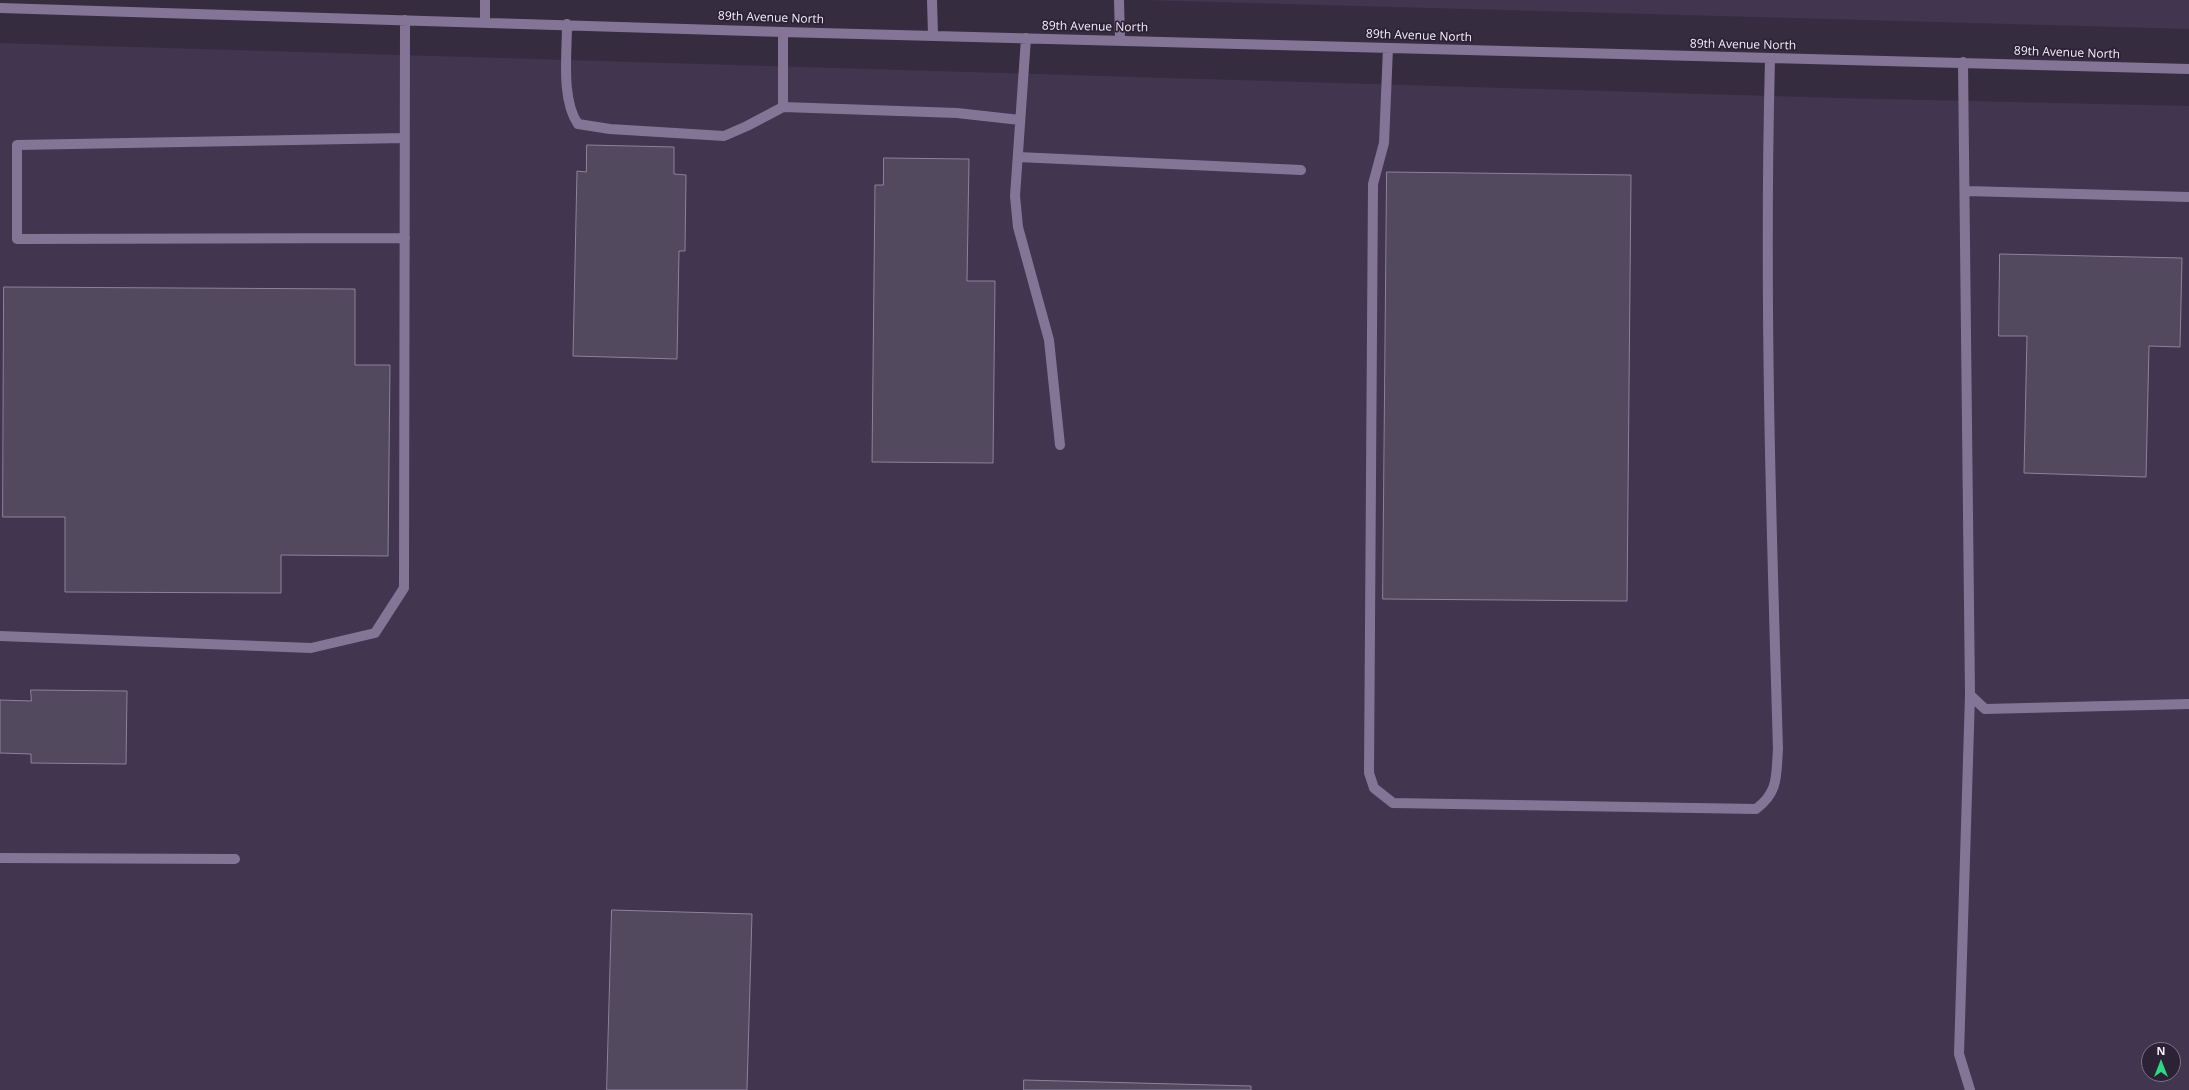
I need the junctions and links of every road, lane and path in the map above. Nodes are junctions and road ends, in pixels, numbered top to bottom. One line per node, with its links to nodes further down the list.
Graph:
1 (485, 0): 6 (street)
2 (932, 0): 9 (street)
3 (1119, 0): 11 (street)
4 (0, 8): 5 (street, 89th Avenue North)
5 (405, 20): 6 (street, 89th Avenue North); 18 (street)
6 (485, 22): 7 (street, 89th Avenue North)
7 (567, 24): 8 (street, 89th Avenue North); 16 (street)
8 (783, 32): 9 (street, 89th Avenue North); 16 (street)
9 (933, 35): 10 (street, 89th Avenue North)
10 (1026, 38): 11 (street, 89th Avenue North); 17 (street)
11 (1120, 40): 12 (street, 89th Avenue North)
12 (1388, 48): 13 (street, 89th Avenue North); 13 (street)
13 (1770, 59): 14 (street, 89th Avenue North)
14 (1963, 62): 15 (street, 89th Avenue North); 21 (street)
15 (2189, 69)
16 (783, 107): 17 (street)
17 (1020, 120): 19 (street)
18 (405, 138): 23 (street); 23 (street)
19 (1018, 157): 20 (street); 24 (street)
20 (1301, 170)
21 (1966, 191): 22 (street); 26 (street)
22 (2189, 197)
23 (405, 238): 25 (street)
24 (1060, 445)
25 (0, 636)
26 (1970, 695): 27 (street); 30 (street)
27 (2189, 704)
28 (0, 858): 29 (street)
29 (235, 860)
30 (1970, 1090)

